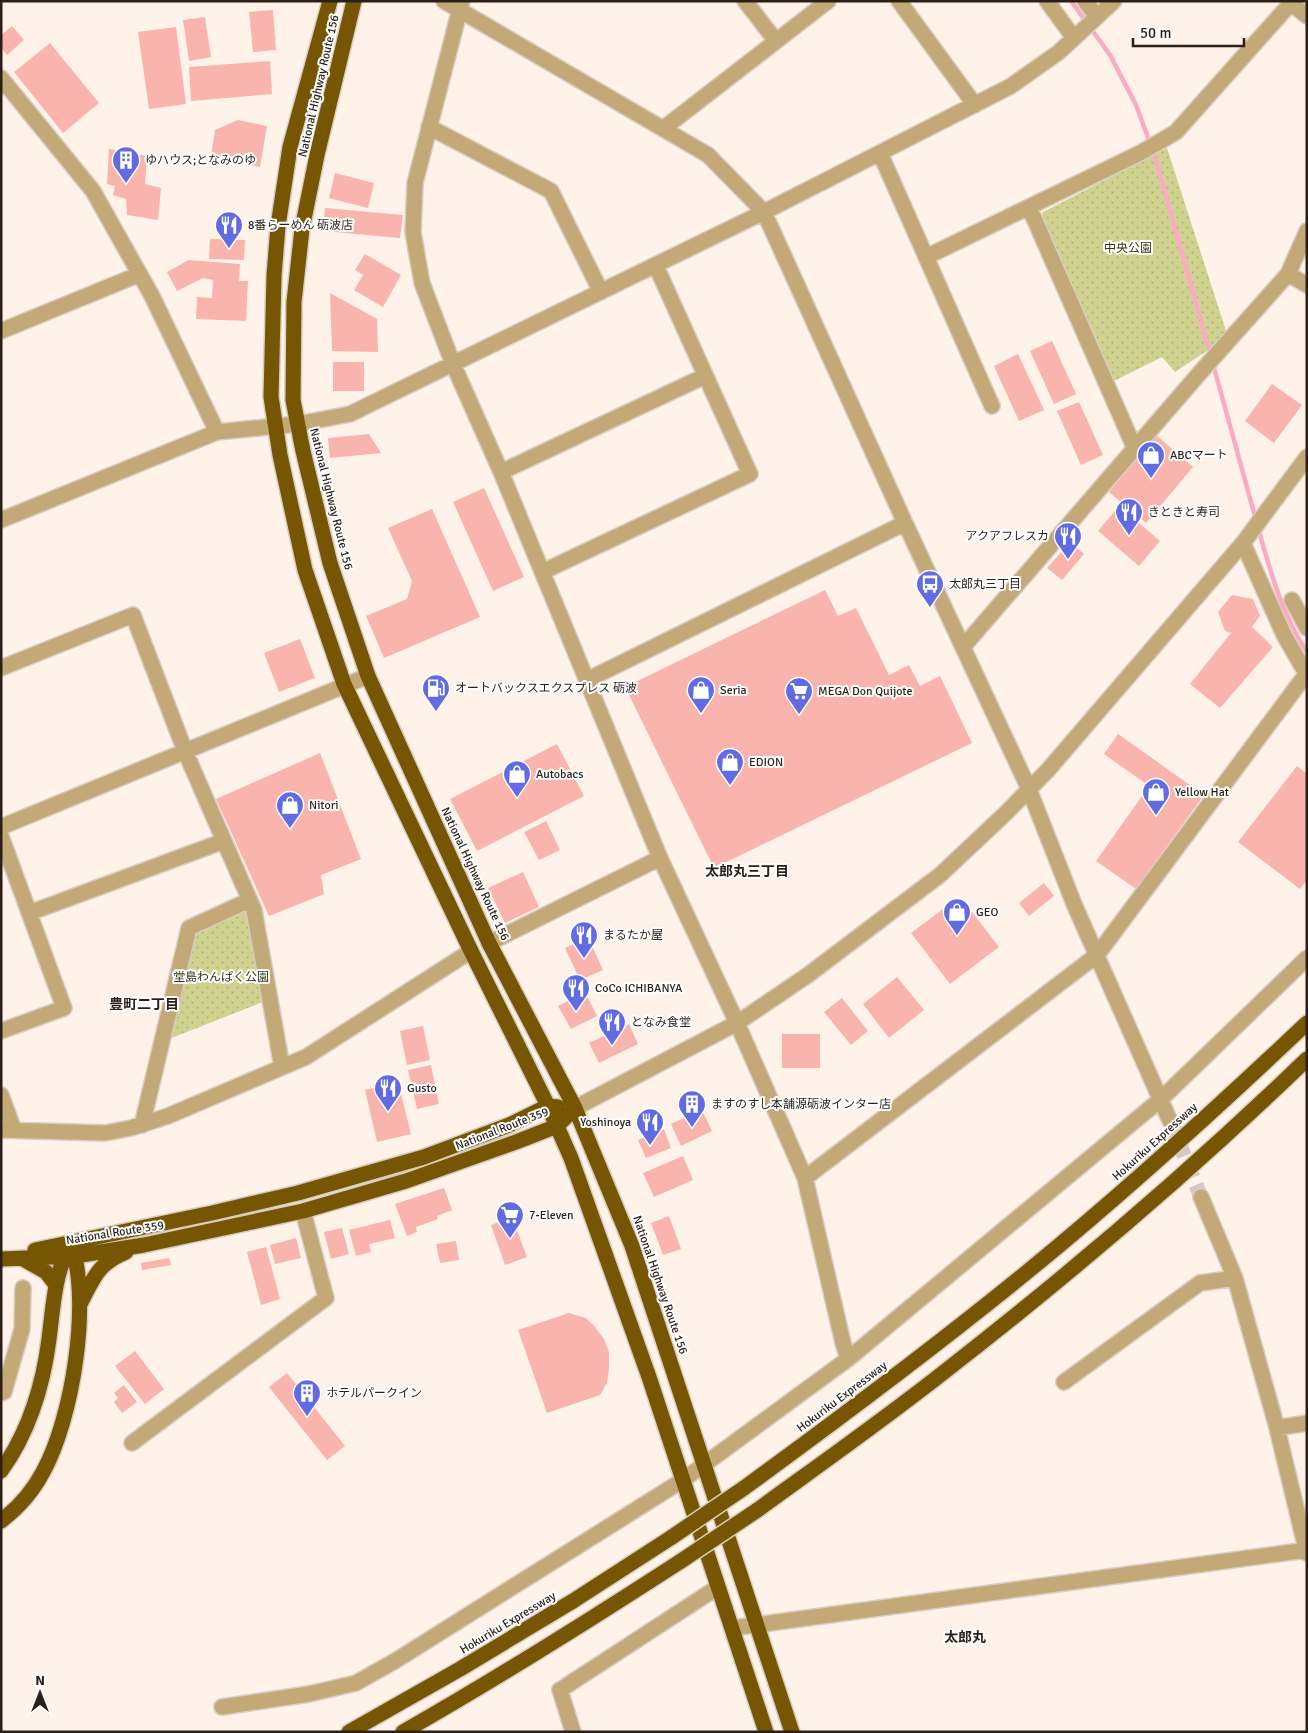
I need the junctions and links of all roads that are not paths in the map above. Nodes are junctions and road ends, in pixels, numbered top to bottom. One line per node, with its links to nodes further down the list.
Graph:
1 (330, 1): 35 (highway, National Highway Route 156)
2 (354, 1): 34 (highway, National Highway Route 156)
3 (444, 1): 11 (street)
4 (746, 1): 15 (street)
5 (828, 1): 15 (street)
6 (899, 1): 17 (street)
7 (1046, 1): 14 (street)
8 (1085, 1): 13 (street)
9 (1114, 1): 13 (street)
10 (1289, 2): 12 (street); 21 (street)
11 (461, 6): 18 (street); 19 (street)
12 (1307, 16)
13 (1097, 17): 14 (street)
14 (1074, 38): 17 (street)
15 (776, 41): 19 (street)
16 (1, 78): 26 (street)
17 (975, 105): 20 (street)
18 (429, 127): 29 (street); 31 (street)
19 (664, 128): 22 (street)
20 (880, 153): 22 (street); 24 (street)
21 (1029, 207): 24 (street); 37 (street)
22 (764, 212): 25 (street); 41 (street)
23 (1307, 231): 27 (street)
24 (926, 257): 33 (street)
25 (656, 266): 29 (street); 32 (street)
26 (140, 274): 30 (street); 36 (street)
27 (1288, 274): 28 (street); 37 (street)
28 (1307, 285)
29 (601, 292): 31 (street)
30 (1, 331)
31 (453, 364): 34 (street); 39 (street)
32 (705, 376): 39 (street); 43 (street)
33 (992, 406)
34 (298, 424): 35 (street); 49 (highway, National Highway Route 156)
35 (275, 427): 36 (street); 51 (highway, National Highway Route 156)
36 (217, 432): 40 (street)
37 (1134, 449): 46 (street)
38 (1307, 457): 42 (street)
39 (501, 472): 43 (street)
40 (1, 520)
41 (905, 523): 46 (street); 50 (street)
42 (1243, 543): 48 (street); 53 (street)
43 (542, 572): 50 (street)
44 (1292, 600): 45 (street)
45 (1307, 628)
46 (963, 647): 53 (street)
47 (1, 668): 52 (street)
48 (1307, 674): 62 (street)
49 (368, 676): 51 (street); 60 (highway, National Highway Route 156)
50 (586, 680): 57 (street)
51 (344, 684): 52 (street); 61 (highway, National Highway Route 156)
52 (185, 751): 54 (street); 56 (street)
53 (1029, 789): 62 (street); 64 (street)
54 (1, 827)
55 (1, 836): 59 (street)
56 (224, 842): 58 (street); 59 (street)
57 (660, 858): 60 (street); 64 (street)
58 (250, 900): 68 (street); 74 (street)
59 (29, 913): 66 (street)
60 (489, 942): 72 (highway, National Highway Route 156)
61 (471, 951): 68 (street); 71 (highway, National Highway Route 156)
62 (1097, 955): 70 (street); 77 (street)
63 (1307, 958): 70 (street)
64 (737, 1022): 72 (street); 77 (street)
65 (1307, 1022): 103 (highway, Hokuriku Expressway, bridge)
66 (1, 1031)
67 (1307, 1058): 104 (highway, bridge)
68 (282, 1068): 74 (street)
69 (1, 1095): 76 (street)
70 (1161, 1099): 73 (street); 88 (street)
71 (548, 1106): 72 (highway, National Route 359); 75 (highway, National Highway Route 156); 81 (highway, National Route 359)
72 (574, 1108): 75 (highway, National Route 359); 94 (highway, National Highway Route 156)
73 (1170, 1121)
74 (142, 1124): 76 (street)
75 (557, 1126): 79 (highway, National Route 359); 96 (highway, National Highway Route 156)
76 (8, 1130)
77 (806, 1178): 88 (street)
78 (1202, 1197): 84 (street)
79 (303, 1211): 80 (highway, National Route 359); 93 (street)
80 (144, 1245): 81 (highway, National Route 359); 87 (highway)
81 (70, 1252): 82 (highway, National Route 359); 83 (highway, National Route 359); 85 (highway); 87 (highway)
82 (1, 1258): 83 (highway, National Route 359)
83 (22, 1258): 85 (highway)
84 (1235, 1278): 89 (street); 92 (street)
85 (56, 1285): 95 (highway)
86 (23, 1288): 90 (street)
87 (79, 1305): 97 (highway)
88 (848, 1359): 94 (street)
89 (1064, 1382)
90 (1, 1393)
91 (1307, 1423): 92 (street)
92 (1278, 1428): 98 (street)
93 (132, 1443)
94 (704, 1465): 96 (street); 100 (highway, National Highway Route 156)
95 (1, 1471)
96 (683, 1480): 99 (highway, National Highway Route 156); 102 (street)
97 (1, 1521)
98 (1307, 1551): 100 (street)
99 (718, 1587): 101 (highway, National Highway Route 156); 105 (street)
100 (757, 1624): 101 (street); 107 (highway, National Highway Route 156)
101 (733, 1628): 106 (highway, National Highway Route 156)
102 (222, 1707)
103 (349, 1732)
104 (403, 1732)
105 (573, 1732)
106 (766, 1732)
107 (792, 1732)

